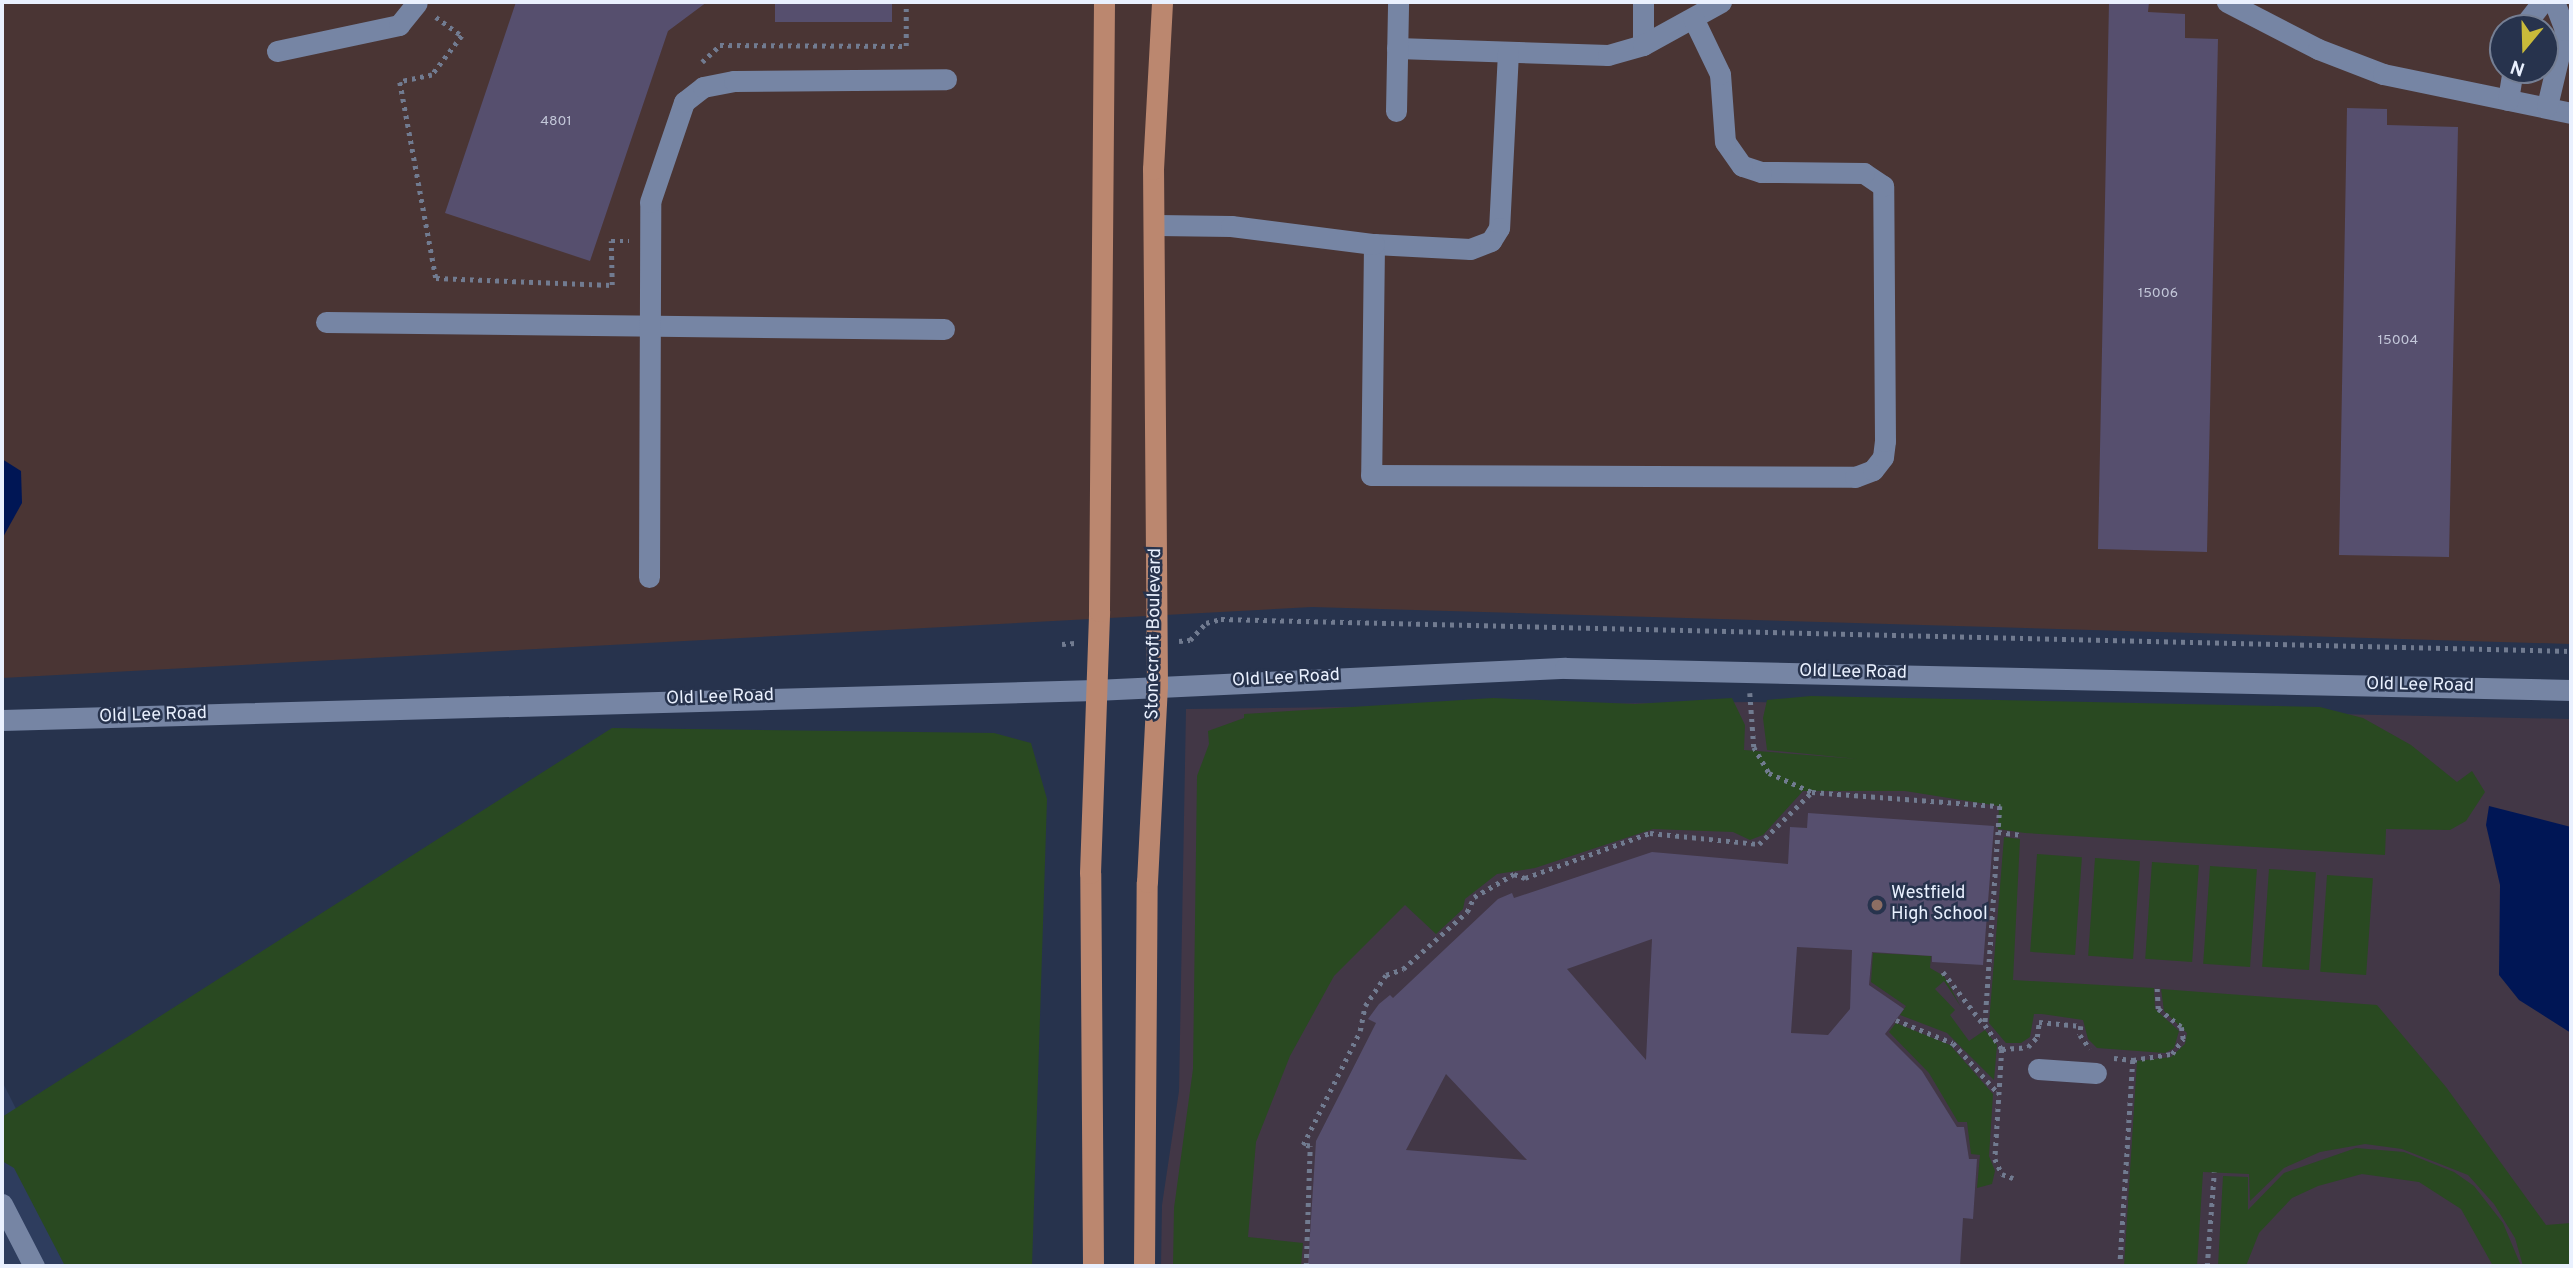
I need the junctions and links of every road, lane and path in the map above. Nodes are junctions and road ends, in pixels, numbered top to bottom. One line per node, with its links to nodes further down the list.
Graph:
1 (906, 2): 15 (path)
2 (1104, 2): 30 (main road)
3 (1162, 2): 22 (main road, Stonecroft Boulevard)
4 (1398, 2): 12 (street)
5 (1643, 2): 11 (street)
6 (1721, 2): 10 (street)
7 (2227, 2): 18 (street)
8 (2554, 2): 19 (street)
9 (417, 3): 13 (street); 23 (path)
10 (1693, 18): 11 (street); 24 (street)
11 (1643, 46): 14 (street)
12 (1397, 48): 14 (street); 20 (street)
13 (277, 51)
14 (1508, 52): 24 (street)
15 (691, 72)
16 (946, 79): 26 (street)
17 (2511, 84): 18 (street)
18 (2508, 100): 19 (street)
19 (2547, 106): 21 (street)
20 (1396, 111)
21 (2571, 113)
22 (1157, 225): 24 (street); 29 (main road, Stonecroft Boulevard)
23 (638, 240)
24 (1374, 244)
25 (326, 323): 26 (street)
26 (651, 326): 27 (street); 28 (street)
27 (944, 329)
28 (649, 577)
29 (1157, 641): 32 (path); 34 (main road, Stonecroft Boulevard)
30 (1097, 643): 31 (path); 35 (main road)
31 (1062, 644)
32 (2571, 651)
33 (1748, 672): 34 (street, Old Lee Road); 36 (street, Old Lee Road); 38 (path)
34 (1157, 686): 35 (street, Old Lee Road); 55 (main road, Stonecroft Boulevard)
35 (1095, 690): 37 (street, Old Lee Road); 54 (main road)
36 (2571, 690)
37 (2, 720)
38 (1812, 792): 39 (path); 56 (path)
39 (1998, 832): 40 (path); 44 (path)
40 (2022, 835)
41 (1943, 972): 44 (path)
42 (2157, 988): 46 (path)
43 (1896, 1020): 49 (path)
44 (1985, 1025): 45 (path)
45 (2002, 1049): 46 (path); 49 (path)
46 (2133, 1060): 57 (path)
47 (2038, 1069): 48 (street)
48 (2096, 1073)
49 (1999, 1094): 51 (path)
50 (2214, 1172): 58 (path)
51 (2013, 1178)
52 (2, 1204): 53 (street)
53 (34, 1266)
54 (1093, 1266)
55 (1144, 1266)
56 (1306, 1266)
57 (2120, 1266)
58 (2207, 1266)

